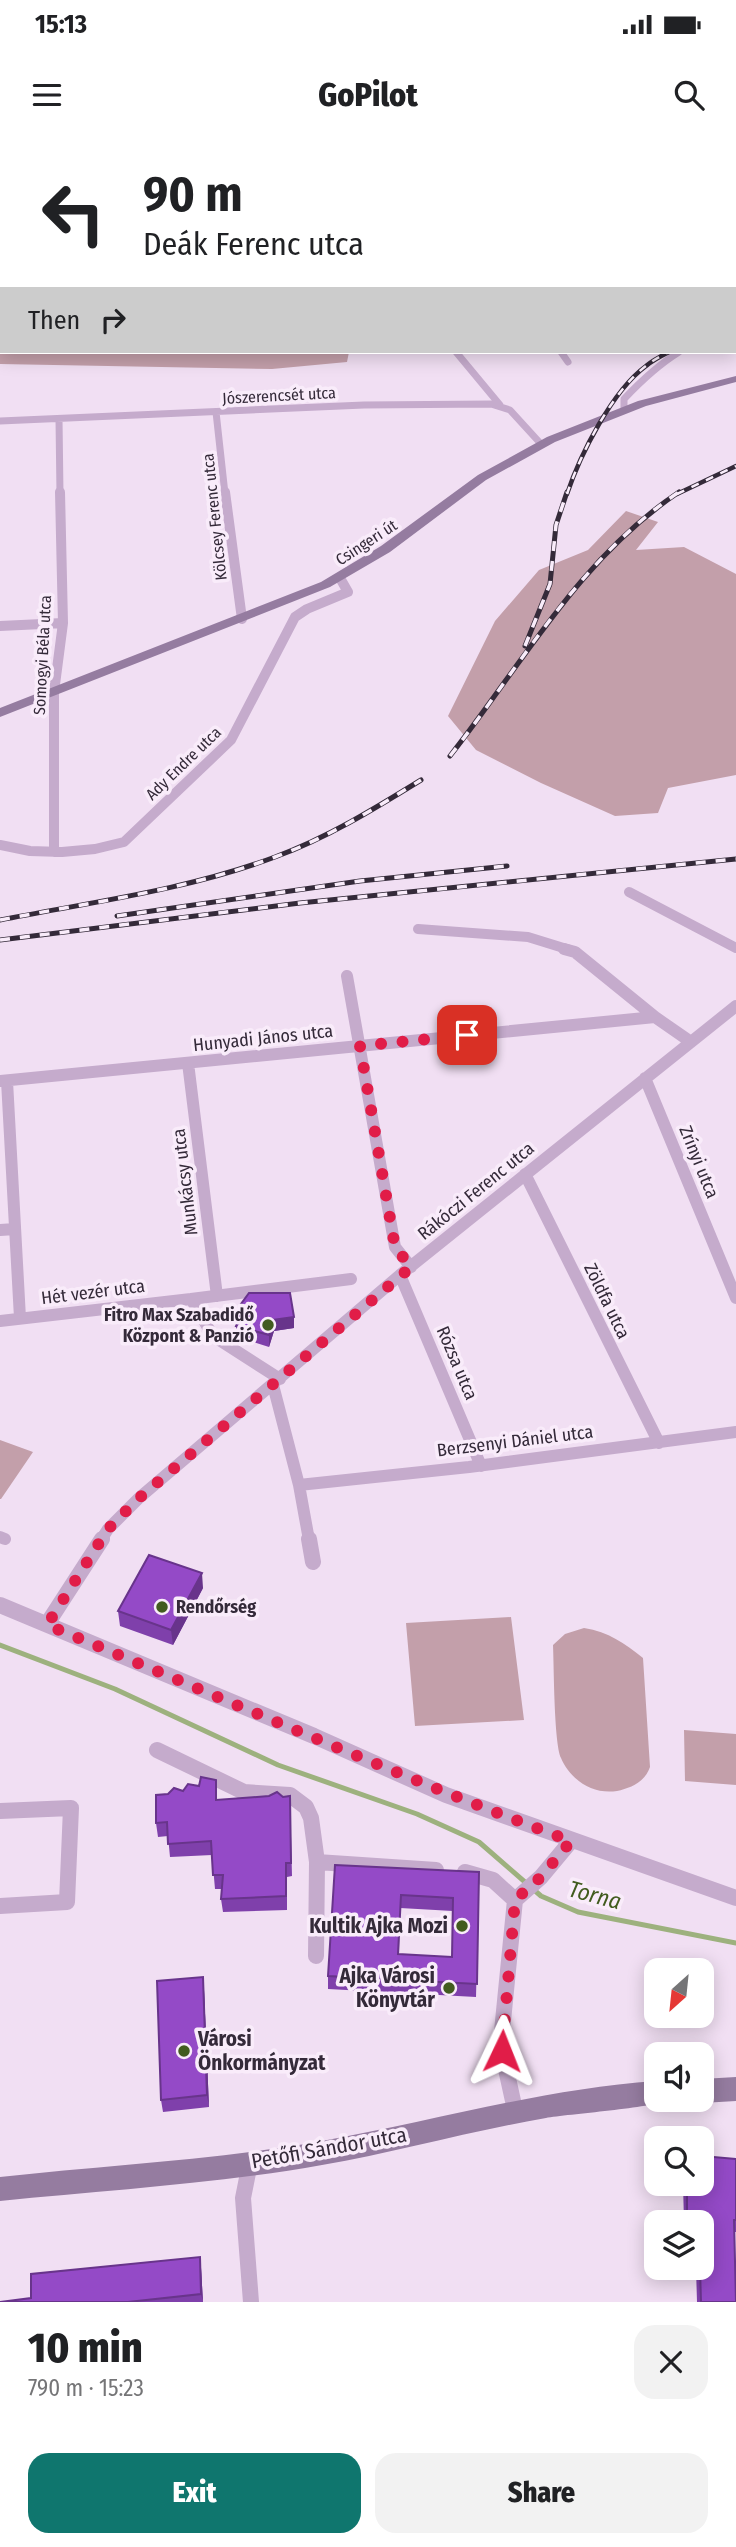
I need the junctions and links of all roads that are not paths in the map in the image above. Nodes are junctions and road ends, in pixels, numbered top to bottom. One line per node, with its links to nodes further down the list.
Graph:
1 (458, 354): 6 (street)
2 (562, 354): 4 (street)
3 (675, 354): 7 (street)
4 (568, 362)
5 (736, 379): 7 (main road, Csingeri út)
6 (500, 405): 8 (street, Jószerencsét utca); 11 (street)
7 (624, 409): 11 (main road, Csingeri út)
8 (216, 412): 9 (street, Jószerencsét utca); 13 (street, Kölcsey Ferenc utca)
9 (60, 419): 10 (street, Jószerencsét utca); 14 (street, Somogyi Béla utca)
10 (0, 421)
11 (541, 444): 12 (main road, Csingeri út)
12 (340, 578): 13 (main road, Csingeri út); 19 (street, Ady Endre utca)
13 (242, 619): 16 (main road, Csingeri út)
14 (62, 623): 15 (street); 16 (street, Somogyi Béla utca)
15 (0, 626)
16 (54, 692): 17 (main road, Csingeri út); 19 (street, Somogyi Béla utca)
17 (0, 713)
18 (0, 845): 19 (street, Ady Endre utca)
19 (54, 852)
20 (629, 892): 22 (street)
21 (418, 929): 25 (street)
22 (736, 948)
23 (347, 976): 27 (street, Rózsa utca)
24 (736, 1006): 26 (street, Rákóczi Ferenc utca)
25 (654, 1017): 26 (street); 27 (street, Hunyadi János utca)
26 (691, 1042): 29 (street, Rákóczi Ferenc utca)
27 (360, 1046): 28 (street, Hunyadi János utca); 34 (street, Rózsa utca)
28 (188, 1063): 30 (street, Hunyadi János utca); 36 (street, Munkácsy utca)
29 (645, 1078): 31 (street, Rákóczi Ferenc utca); 37 (street, Zrínyi utca)
30 (3, 1081): 32 (street)
31 (525, 1174): 34 (street, Rákóczi Ferenc utca); 43 (street, Zöldfa utca)
32 (15, 1229): 33 (street); 39 (street)
33 (0, 1230)
34 (406, 1271): 41 (street, Rákóczi Ferenc utca); 44 (street, Rózsa utca)
35 (351, 1279): 36 (street, Hét vezér utca)
36 (217, 1296): 38 (street, Hét vezér utca)
37 (736, 1298)
38 (191, 1299): 39 (street, Hét vezér utca); 41 (street)
39 (20, 1318): 40 (street, Hét vezér utca)
40 (0, 1321)
41 (277, 1382): 45 (street); 48 (street, Rákóczi Ferenc utca)
42 (736, 1432): 43 (street, Berzsenyi Dániel utca)
43 (659, 1443): 44 (street, Berzsenyi Dániel utca)
44 (481, 1466): 45 (street, Berzsenyi Dániel utca)
45 (299, 1485): 46 (street)
46 (313, 1562)
47 (0, 1605): 48 (street)
48 (47, 1625): 51 (street)
49 (157, 1750): 52 (street)
50 (0, 1811): 55 (street)
51 (571, 1841): 53 (street); 54 (street)
52 (317, 1862): 53 (street); 56 (street)
53 (518, 1898): 60 (street)
54 (736, 1899)
55 (0, 1906)
56 (316, 1956)
57 (736, 2089): 58 (main road)
58 (714, 2090)
59 (644, 2093): 60 (main road, Petőfi Sándor utca)
60 (515, 2110): 61 (main road, Petőfi Sándor utca)
61 (250, 2163): 62 (main road, Petőfi Sándor utca); 63 (street)
62 (0, 2189)
63 (251, 2302)

